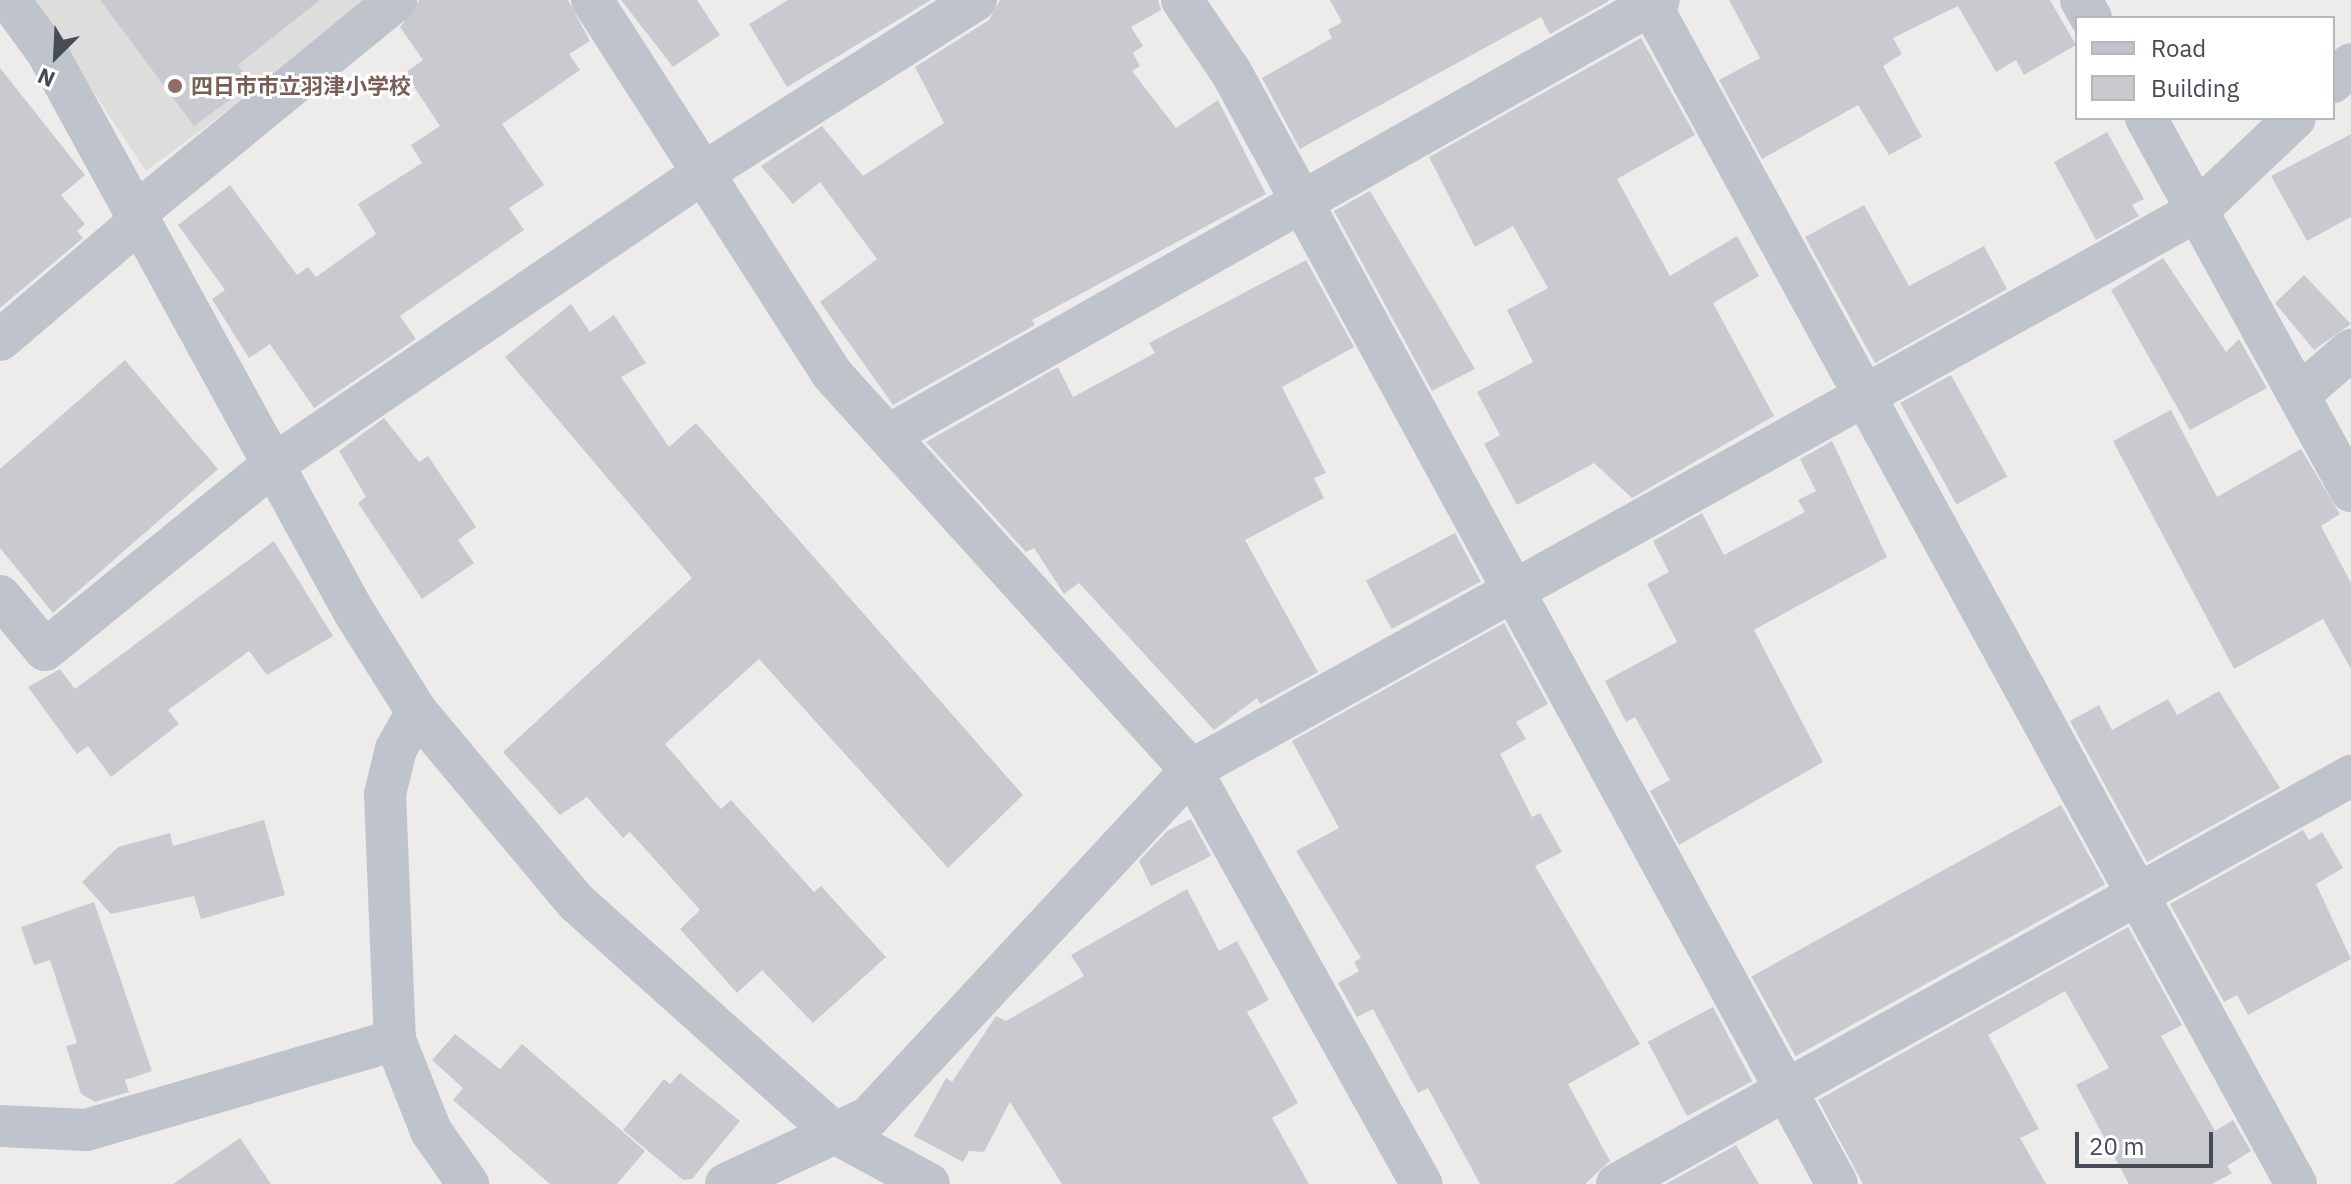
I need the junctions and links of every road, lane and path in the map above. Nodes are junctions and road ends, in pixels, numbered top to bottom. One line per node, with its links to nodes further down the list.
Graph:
1 (9, 0): 14 (street)
2 (396, 0): 14 (street)
3 (592, 0): 11 (street)
4 (976, 0): 11 (street)
5 (1182, 0): 12 (street)
6 (1653, 2): 12 (street); 17 (street)
7 (2351, 64): 8 (street)
8 (2335, 80)
9 (2147, 120): 13 (street)
10 (2293, 120): 13 (street)
11 (700, 175): 19 (street); 20 (street)
12 (1301, 204): 19 (street); 22 (street)
13 (2197, 211): 17 (street); 18 (street)
14 (138, 217): 15 (street); 20 (street)
15 (0, 340)
16 (2351, 350): 18 (street)
17 (1865, 392): 22 (street); 28 (street)
18 (2299, 395): 21 (street)
19 (889, 435): 26 (street)
20 (273, 465): 24 (street); 25 (street)
21 (2351, 491)
22 (1510, 589): 26 (street); 30 (street)
23 (0, 596): 24 (street)
24 (12, 637)
25 (417, 712): 29 (street); 32 (street)
26 (1191, 770): 32 (street); 36 (street)
27 (2351, 776): 28 (street)
28 (2137, 895): 30 (street); 39 (street)
29 (395, 1040): 31 (street); 33 (street)
30 (1786, 1092): 37 (street); 38 (street)
31 (0, 1126)
32 (833, 1132): 34 (street); 35 (street)
33 (468, 1184)
34 (726, 1184)
35 (929, 1184)
36 (1421, 1184)
37 (1617, 1184)
38 (1837, 1184)
39 (2296, 1184)

